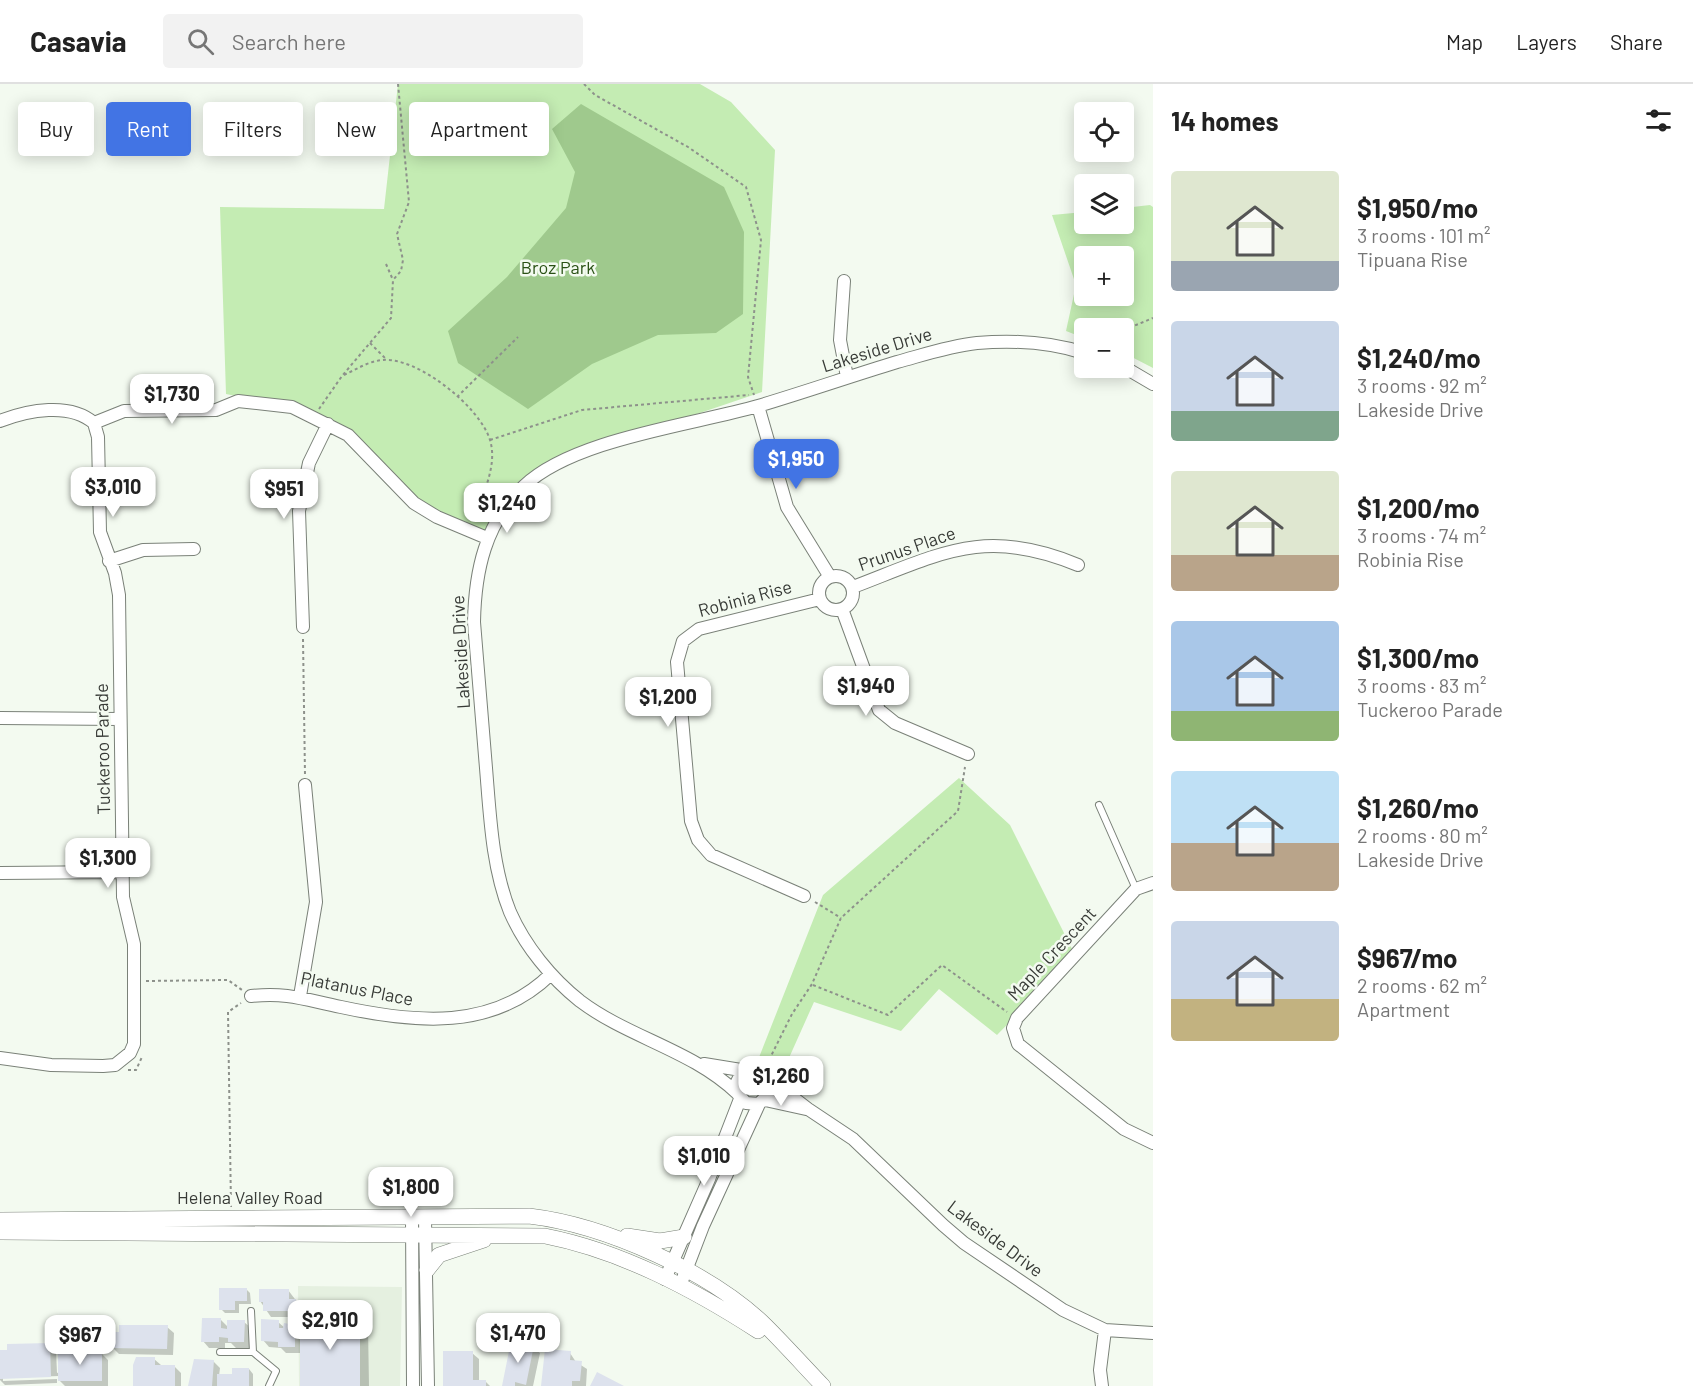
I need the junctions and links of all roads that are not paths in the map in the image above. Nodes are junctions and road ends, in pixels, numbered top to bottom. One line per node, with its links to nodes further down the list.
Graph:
1 (844, 281): 4 (street)
2 (1074, 351): 4 (street, Lakeside Drive)
3 (1134, 372): 5 (street)
4 (847, 377): 6 (street, Lakeside Drive)
5 (1153, 384)
6 (756, 400): 10 (street, Lakeside Drive); 14 (street)
7 (0, 421): 8 (street)
8 (94, 423): 9 (street); 12 (street, Tuckeroo Parade)
9 (328, 424): 10 (street); 18 (street)
10 (487, 538): 29 (street, Lakeside Drive)
11 (194, 549): 12 (street)
12 (109, 561): 20 (street, Tuckeroo Parade)
13 (1078, 565): 15 (street, Prunus Place)
14 (830, 577): 15 (street); 16 (street)
15 (853, 587): 17 (street)
16 (820, 599): 17 (street); 28 (street, Robinia Rise)
17 (842, 609): 21 (street)
18 (303, 627)
19 (0, 718): 20 (street)
20 (120, 719): 24 (street, Tuckeroo Parade)
21 (968, 754)
22 (305, 785): 31 (street)
23 (1099, 805): 27 (lane)
24 (122, 872): 25 (street); 32 (street, Tuckeroo Parade)
25 (0, 873)
26 (1153, 883): 27 (street, Maple Crescent)
27 (1136, 889): 39 (street, Maple Crescent)
28 (804, 896)
29 (551, 974): 31 (street, Platanus Place); 33 (street, Lakeside Drive)
30 (251, 996): 31 (street, Platanus Place)
31 (300, 996)
32 (0, 1058)
33 (699, 1063): 34 (street, Lakeside Drive); 36 (street, Lakeside Drive)
34 (747, 1071): 35 (street, Lakeside Drive); 36 (street)
35 (769, 1082): 37 (street); 38 (street, Lakeside Drive)
36 (738, 1096): 37 (street, Lakeside Drive); 46 (street)
37 (762, 1102): 38 (street, Lakeside Drive); 50 (street)
38 (808, 1109): 52 (street, Lakeside Drive)
39 (1153, 1143)
40 (418, 1218): 41 (street, Helena Valley Road); 42 (street, Helena Valley Road); 44 (street)
41 (0, 1220)
42 (601, 1231): 46 (street); 47 (street, Helena Valley Road)
43 (0, 1232): 44 (street, Helena Valley Road)
44 (419, 1235): 45 (street, Helena Valley Road); 48 (street); 57 (street)
45 (498, 1236): 48 (street); 49 (street, Helena Valley Road)
46 (684, 1237): 47 (street)
47 (672, 1264): 49 (street); 50 (street, Helena Valley Road)
48 (427, 1270): 58 (street)
49 (665, 1279): 50 (street, Helena Valley Road)
50 (683, 1279): 59 (street, Helena Valley Road)
51 (251, 1311): 55 (lane)
52 (1105, 1330): 53 (street, Lakeside Drive); 60 (street)
53 (1153, 1333)
54 (220, 1352): 55 (lane)
55 (253, 1352): 56 (lane)
56 (269, 1386)
57 (413, 1386)
58 (428, 1386)
59 (823, 1386)
60 (1102, 1386)

